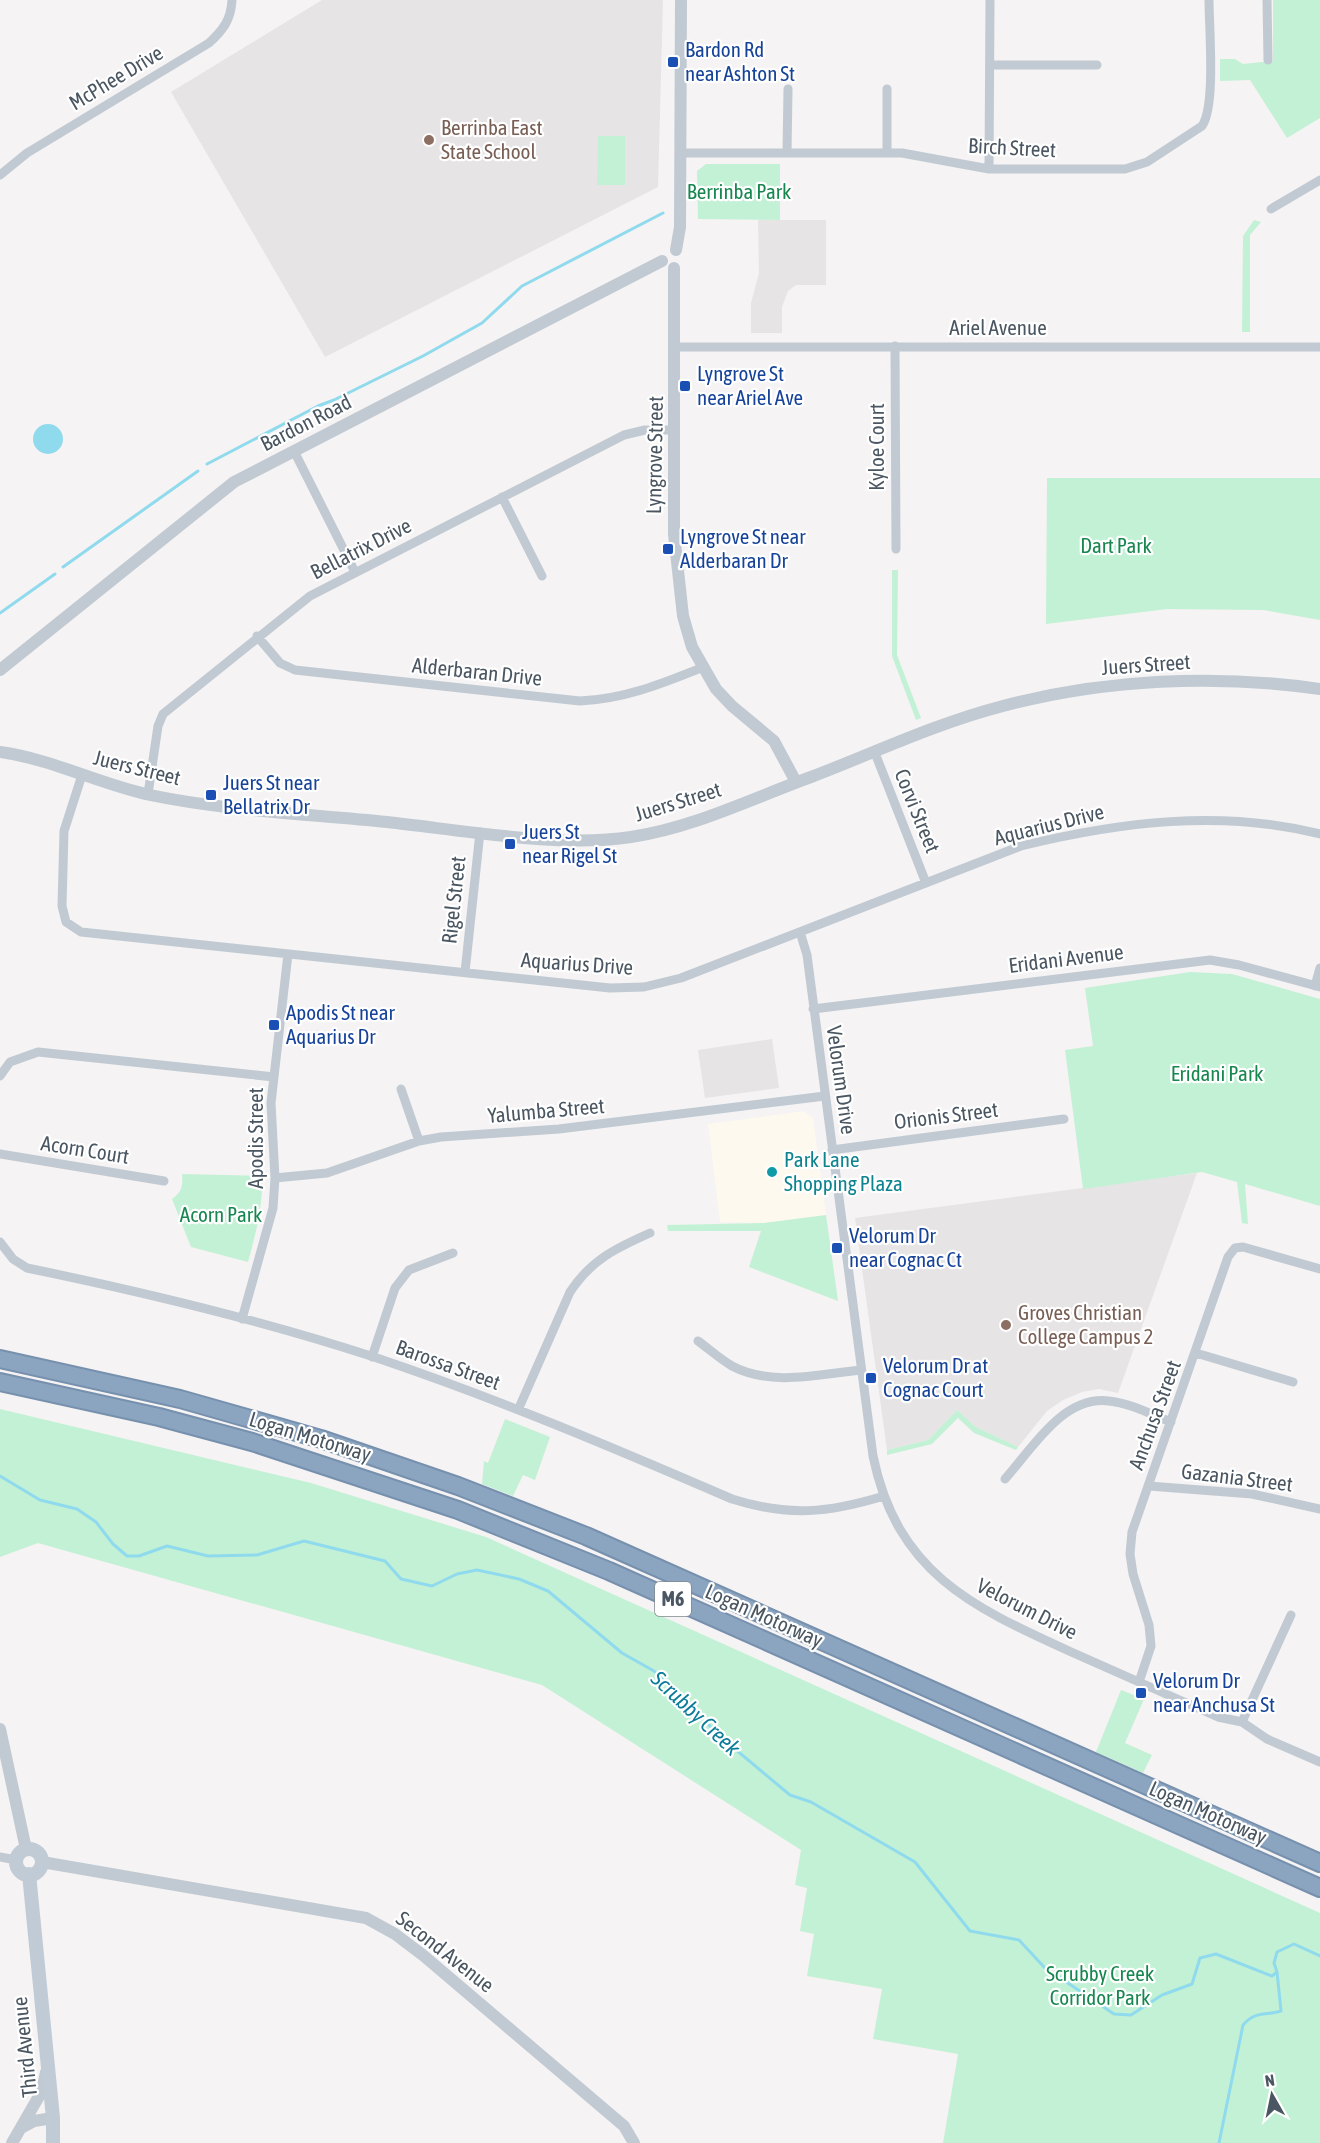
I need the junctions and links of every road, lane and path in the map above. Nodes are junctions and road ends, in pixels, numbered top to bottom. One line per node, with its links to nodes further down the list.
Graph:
1 (232, 0): 15 (street, McPhee Drive)
2 (681, 0): 11 (street)
3 (990, 0): 7 (street)
4 (1209, 0): 14 (street, Birch Street)
5 (1267, 0): 6 (street)
6 (1268, 60)
7 (991, 65): 8 (street); 14 (street)
8 (1097, 65)
9 (788, 89): 12 (street)
10 (887, 89): 13 (street)
11 (680, 153): 12 (street, Birch Street); 18 (street)
12 (787, 153): 13 (street, Birch Street)
13 (887, 153): 14 (street, Birch Street)
14 (989, 169)
15 (0, 175)
16 (1320, 180): 17 (street)
17 (1271, 209)
18 (676, 250): 19 (street); 20 (street)
19 (662, 261): 20 (street); 25 (street, Bardon Road)
20 (674, 268): 22 (street, Lyngrove Street)
21 (895, 346): 22 (street, Ariel Avenue); 23 (street, Ariel Avenue); 27 (street, Kyloe Court)
22 (676, 347): 24 (street, Lyngrove Street)
23 (1320, 347)
24 (675, 430): 26 (street, Bellatrix Drive); 31 (street, Lyngrove Street)
25 (294, 451): 28 (street); 32 (street, Bardon Road)
26 (502, 497): 28 (street, Bellatrix Drive); 29 (street)
27 (896, 549)
28 (355, 572): 30 (street, Bellatrix Drive)
29 (542, 576)
30 (257, 636): 31 (street, Alderbaran Drive); 38 (street, Bellatrix Drive)
31 (701, 668): 37 (street, Lyngrove Street)
32 (0, 670)
33 (1320, 689): 35 (street, Juers Street)
34 (0, 752): 36 (street, Juers Street)
35 (875, 753): 37 (street, Juers Street); 41 (street, Corvi Street)
36 (82, 775): 38 (street, Juers Street); 43 (street, Aquarius Drive)
37 (796, 782): 39 (street, Juers Street)
38 (148, 794): 39 (street, Juers Street)
39 (480, 832): 45 (street, Rigel Street)
40 (1320, 834): 41 (street, Aquarius Drive)
41 (926, 883): 42 (street, Aquarius Drive)
42 (800, 932): 45 (street, Aquarius Drive); 47 (street, Velorum Drive)
43 (288, 954): 45 (street, Aquarius Drive); 49 (street, Apodis Street)
44 (1320, 968): 46 (street)
45 (465, 972)
46 (1318, 986): 47 (street, Eridani Avenue)
47 (813, 1009): 51 (street, Velorum Drive)
48 (0, 1076): 49 (street)
49 (274, 1077): 56 (street, Apodis Street)
50 (401, 1089): 53 (street)
51 (825, 1096): 53 (street, Yalumba Street); 54 (street, Velorum Drive)
52 (1064, 1119): 54 (street, Orionis Street)
53 (419, 1141): 56 (street, Yalumba Street)
54 (832, 1149): 67 (street, Velorum Drive)
55 (0, 1154): 57 (street, Acorn Court)
56 (275, 1178): 62 (street, Apodis Street)
57 (164, 1181)
58 (650, 1233): 70 (street)
59 (0, 1242): 62 (street, Barossa Street)
60 (453, 1253): 65 (street)
61 (1320, 1269): 64 (street, Anchusa Street)
62 (242, 1319): 65 (street, Barossa Street)
63 (698, 1341): 67 (street)
64 (1196, 1353): 69 (street); 71 (street, Anchusa Street)
65 (372, 1357): 70 (street, Barossa Street)
66 (0, 1359): 85 (highway, Logan Motorway / M6)
67 (861, 1370): 74 (street, Velorum Drive)
68 (0, 1382): 87 (highway, Logan Motorway / M6)
69 (1293, 1382)
70 (518, 1410): 74 (street, Barossa Street)
71 (1171, 1422): 72 (street); 73 (street, Anchusa Street)
72 (1005, 1479)
73 (1149, 1486): 75 (street, Gazania Street); 77 (street, Anchusa Street)
74 (884, 1496): 77 (street, Velorum Drive)
75 (1320, 1509)
76 (1291, 1615): 78 (street)
77 (1139, 1682): 78 (street, Velorum Drive)
78 (1242, 1722): 80 (street, Velorum Drive)
79 (0, 1730): 81 (street)
80 (1320, 1762)
81 (26, 1849): 83 (main road); 84 (main road)
82 (0, 1857): 83 (street)
83 (16, 1860): 86 (main road)
84 (42, 1862): 86 (main road); 93 (street, Second Avenue)
85 (1320, 1863)
86 (29, 1874): 88 (main road, Third Avenue)
87 (1320, 1888)
88 (47, 2068): 89 (main road, Third Avenue); 90 (street)
89 (53, 2118): 90 (street); 92 (main road, Third Avenue)
90 (20, 2129): 91 (street)
91 (12, 2143)
92 (53, 2143)
93 (634, 2143)

